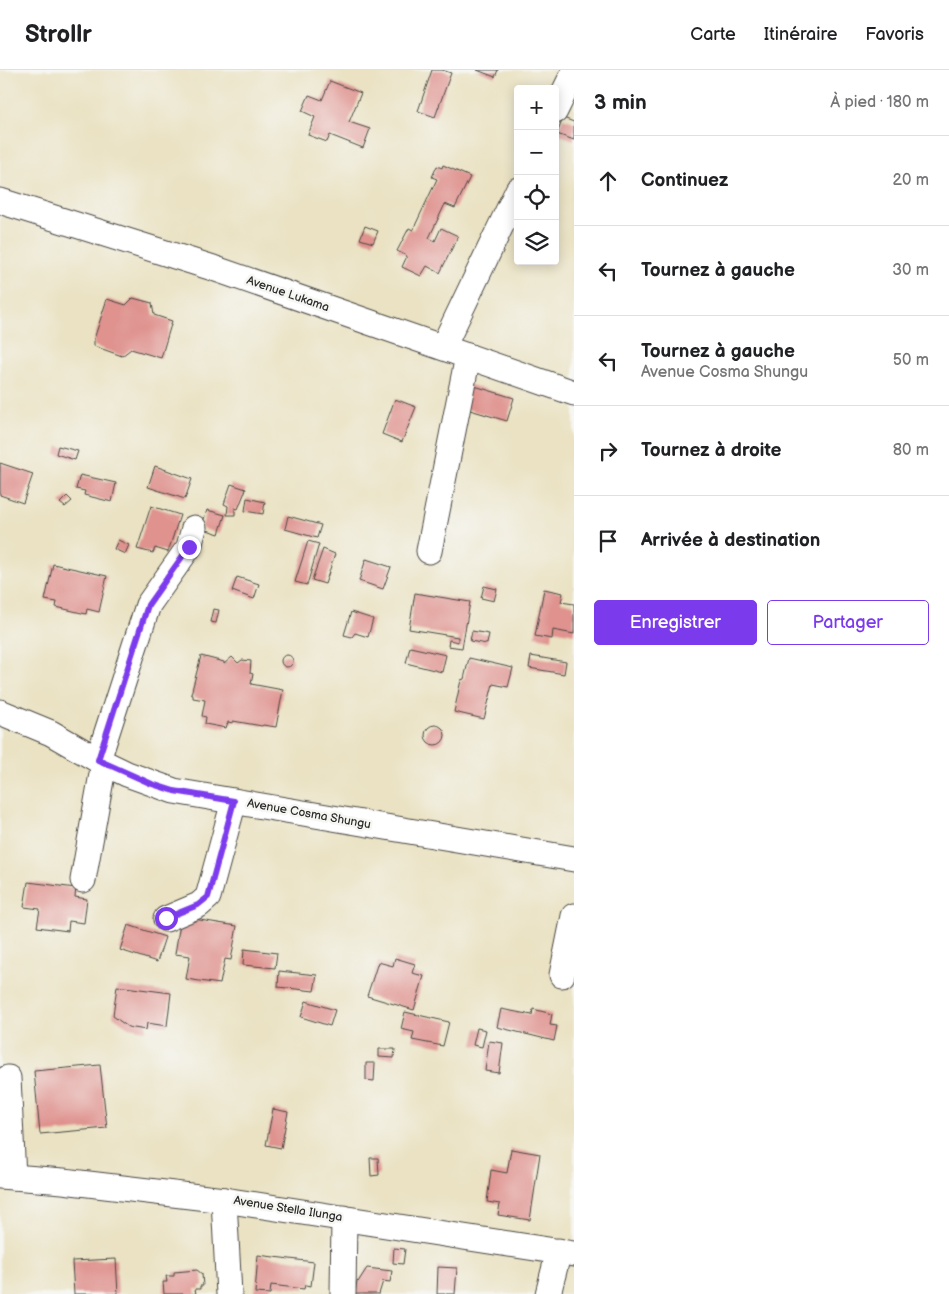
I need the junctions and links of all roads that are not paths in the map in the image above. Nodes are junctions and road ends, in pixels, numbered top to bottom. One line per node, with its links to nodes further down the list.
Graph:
1 (574, 72): 2 (street)
2 (559, 103)
3 (514, 198): 5 (street)
4 (0, 201): 5 (street, Avenue Lukama)
5 (443, 347): 6 (street, Avenue Lukama)
6 (468, 356): 7 (street, Avenue Lukama); 9 (street)
7 (574, 393)
8 (194, 528): 11 (street)
9 (429, 551)
10 (0, 712): 11 (street, Avenue Cosma Shungu)
11 (101, 761): 12 (street, Avenue Cosma Shungu); 14 (street)
12 (234, 801): 13 (street, Avenue Cosma Shungu); 16 (street)
13 (574, 859)
14 (83, 880)
15 (574, 916): 17 (street)
16 (166, 918)
17 (562, 975)
18 (8, 1078): 19 (street)
19 (7, 1176): 20 (street, Avenue Stella Ilunga)
20 (224, 1200): 21 (street, Avenue Stella Ilunga); 23 (street)
21 (344, 1218): 22 (street, Avenue Stella Ilunga); 24 (street)
22 (566, 1253): 25 (street)
23 (229, 1294)
24 (343, 1294)
25 (548, 1294)

